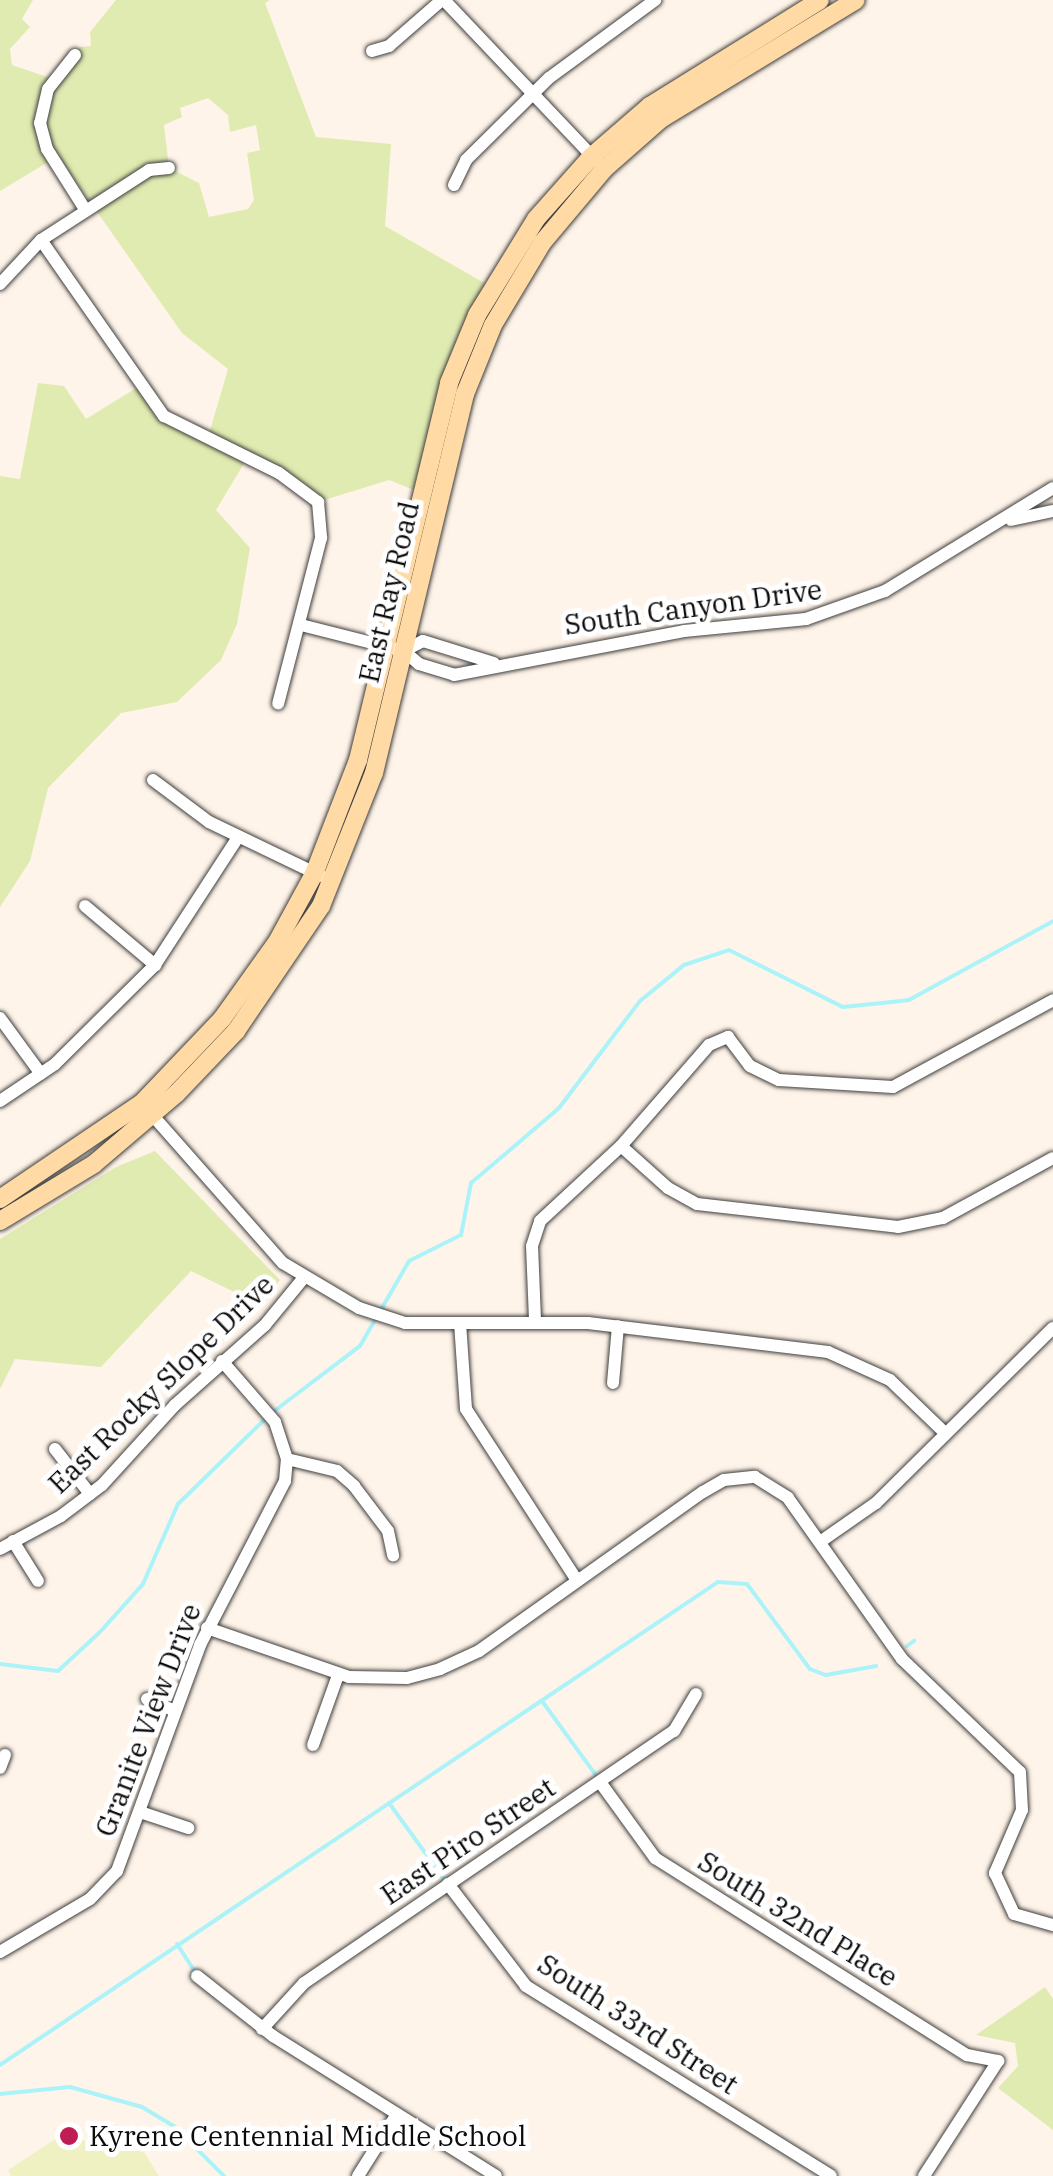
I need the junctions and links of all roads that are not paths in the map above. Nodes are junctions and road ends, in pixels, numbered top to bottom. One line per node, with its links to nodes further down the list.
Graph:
1 (443, 0): 5 (street); 7 (street)
2 (655, 0): 7 (street)
3 (820, 0): 8 (main road, East Ray Road)
4 (856, 0): 8 (main road, East Ray Road)
5 (372, 51)
6 (75, 55): 11 (street)
7 (532, 95): 8 (street); 10 (street)
8 (598, 162): 19 (main road, East Ray Road)
9 (169, 168): 11 (street)
10 (454, 184)
11 (86, 211): 12 (street)
12 (41, 240): 13 (street); 17 (street)
13 (0, 284)
14 (1053, 488): 16 (street, South Canyon Drive)
15 (1053, 512): 16 (street, South Canyon Drive)
16 (999, 524): 20 (street, South Canyon Drive)
17 (300, 625): 19 (street); 22 (street)
18 (449, 647): 19 (street, South Canyon Drive); 20 (street, South Canyon Drive); 21 (street)
19 (394, 648): 21 (street); 25 (main road, East Ray Road); 26 (main road, East Ray Road)
20 (494, 663): 21 (street, South Canyon Drive)
21 (444, 672)
22 (278, 704)
23 (153, 780): 24 (street)
24 (238, 837): 25 (street); 28 (street)
25 (314, 874): 26 (street); 33 (main road, East Ray Road)
26 (332, 881): 33 (main road, East Ray Road)
27 (85, 906): 28 (street)
28 (155, 965): 31 (street)
29 (1053, 1000): 34 (street)
30 (0, 1018): 31 (street)
31 (41, 1074): 32 (street)
32 (0, 1101)
33 (147, 1110): 36 (main road, East Ray Road); 37 (main road, East Ray Road); 38 (street)
34 (622, 1146): 35 (street); 39 (street)
35 (1053, 1158)
36 (0, 1200)
37 (0, 1221)
38 (302, 1280): 40 (street); 43 (street, East Rocky Slope Drive)
39 (534, 1320): 40 (street); 41 (street)
40 (460, 1324): 53 (street)
41 (618, 1326): 44 (street); 45 (street)
42 (1053, 1328): 45 (street)
43 (222, 1361): 47 (street); 48 (street, East Rocky Slope Drive)
44 (613, 1382)
45 (945, 1433): 50 (street)
46 (55, 1450): 48 (street)
47 (288, 1459): 52 (street); 55 (street, Granite View Drive)
48 (90, 1494): 49 (street, East Rocky Slope Drive)
49 (13, 1541): 51 (street, East Rocky Slope Drive); 54 (street)
50 (820, 1542): 53 (street); 65 (street)
51 (0, 1549)
52 (392, 1554)
53 (576, 1578): 56 (street)
54 (38, 1581)
55 (207, 1628): 56 (street); 59 (street, Granite View Drive)
56 (338, 1674): 60 (street)
57 (696, 1694): 61 (street, East Piro Street)
58 (146, 1698): 59 (street)
59 (175, 1712): 62 (street, Granite View Drive)
60 (313, 1745)
61 (600, 1782): 64 (street, East Piro Street); 73 (street, South 32nd Place)
62 (140, 1812): 63 (street); 66 (street, Granite View Drive)
63 (188, 1828)
64 (448, 1884): 68 (street, East Piro Street); 72 (street, South 33rd Street)
65 (1053, 1925)
66 (0, 1952)
67 (197, 1976): 68 (street)
68 (262, 2028): 69 (street)
69 (397, 2114): 70 (street); 71 (street)
70 (358, 2176)
71 (496, 2176)
72 (831, 2176)
73 (924, 2176)

